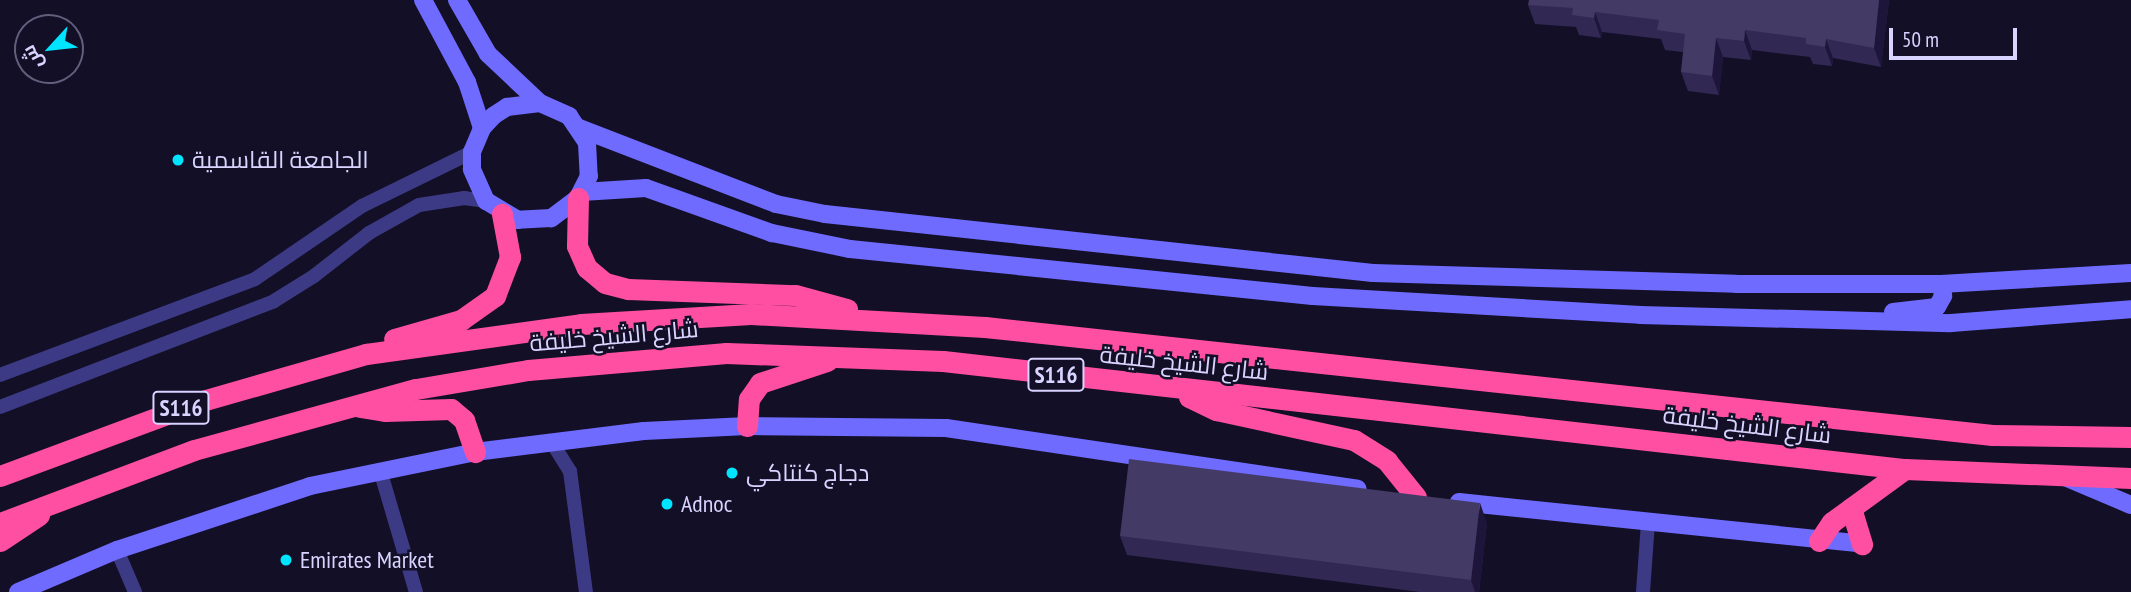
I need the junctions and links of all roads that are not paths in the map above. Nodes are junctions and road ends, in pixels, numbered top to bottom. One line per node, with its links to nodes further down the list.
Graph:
1 (423, 0): 4 (street)
2 (457, 0): 3 (street)
3 (540, 103): 4 (street); 5 (street)
4 (482, 128): 6 (street)
5 (579, 128): 7 (street); 9 (street)
6 (472, 152): 8 (street); 18 (street)
7 (580, 195): 8 (street); 12 (street); 14 (highway)
8 (494, 208): 16 (highway); 21 (street)
9 (1374, 273): 11 (street); 12 (street)
10 (2131, 273): 11 (street)
11 (1941, 284): 15 (street)
12 (1313, 296): 15 (street)
13 (2131, 309): 15 (street)
14 (873, 317): 16 (highway, شارع الشيخ خليفة / S116); 23 (highway, شارع الشيخ خليفة / S116)
15 (1841, 320)
16 (366, 354): 28 (highway, شارع الشيخ خليفة / S116)
17 (850, 355): 19 (highway, شارع الشيخ خليفة / S116); 20 (highway, شارع الشيخ خليفة / S116); 22 (highway)
18 (0, 375)
19 (1182, 391): 26 (highway, شارع الشيخ خليفة / S116); 31 (highway)
20 (354, 405): 25 (highway); 32 (highway, شارع الشيخ خليفة / S116)
21 (0, 407)
22 (747, 426): 24 (street); 31 (street)
23 (2131, 437)
24 (551, 441): 25 (street); 44 (street)
25 (475, 452): 27 (street)
26 (1905, 469): 29 (highway, شارع الشيخ خليفة / S116); 34 (highway)
27 (380, 470): 40 (street); 43 (street)
28 (0, 476)
29 (2067, 478): 30 (highway, شارع الشيخ خليفة / S116); 33 (street)
30 (2131, 478)
31 (1430, 499): 36 (street)
32 (52, 502): 35 (highway, شارع الشيخ خليفة / S116); 37 (highway)
33 (2131, 505)
34 (1851, 508): 38 (highway); 39 (highway)
35 (0, 523)
36 (1648, 523): 38 (street); 45 (street)
37 (0, 541)
38 (1819, 541): 39 (street)
39 (1863, 544)
40 (117, 550): 41 (street); 42 (street)
41 (18, 592)
42 (135, 592)
43 (416, 592)
44 (586, 592)
45 (1643, 592)

